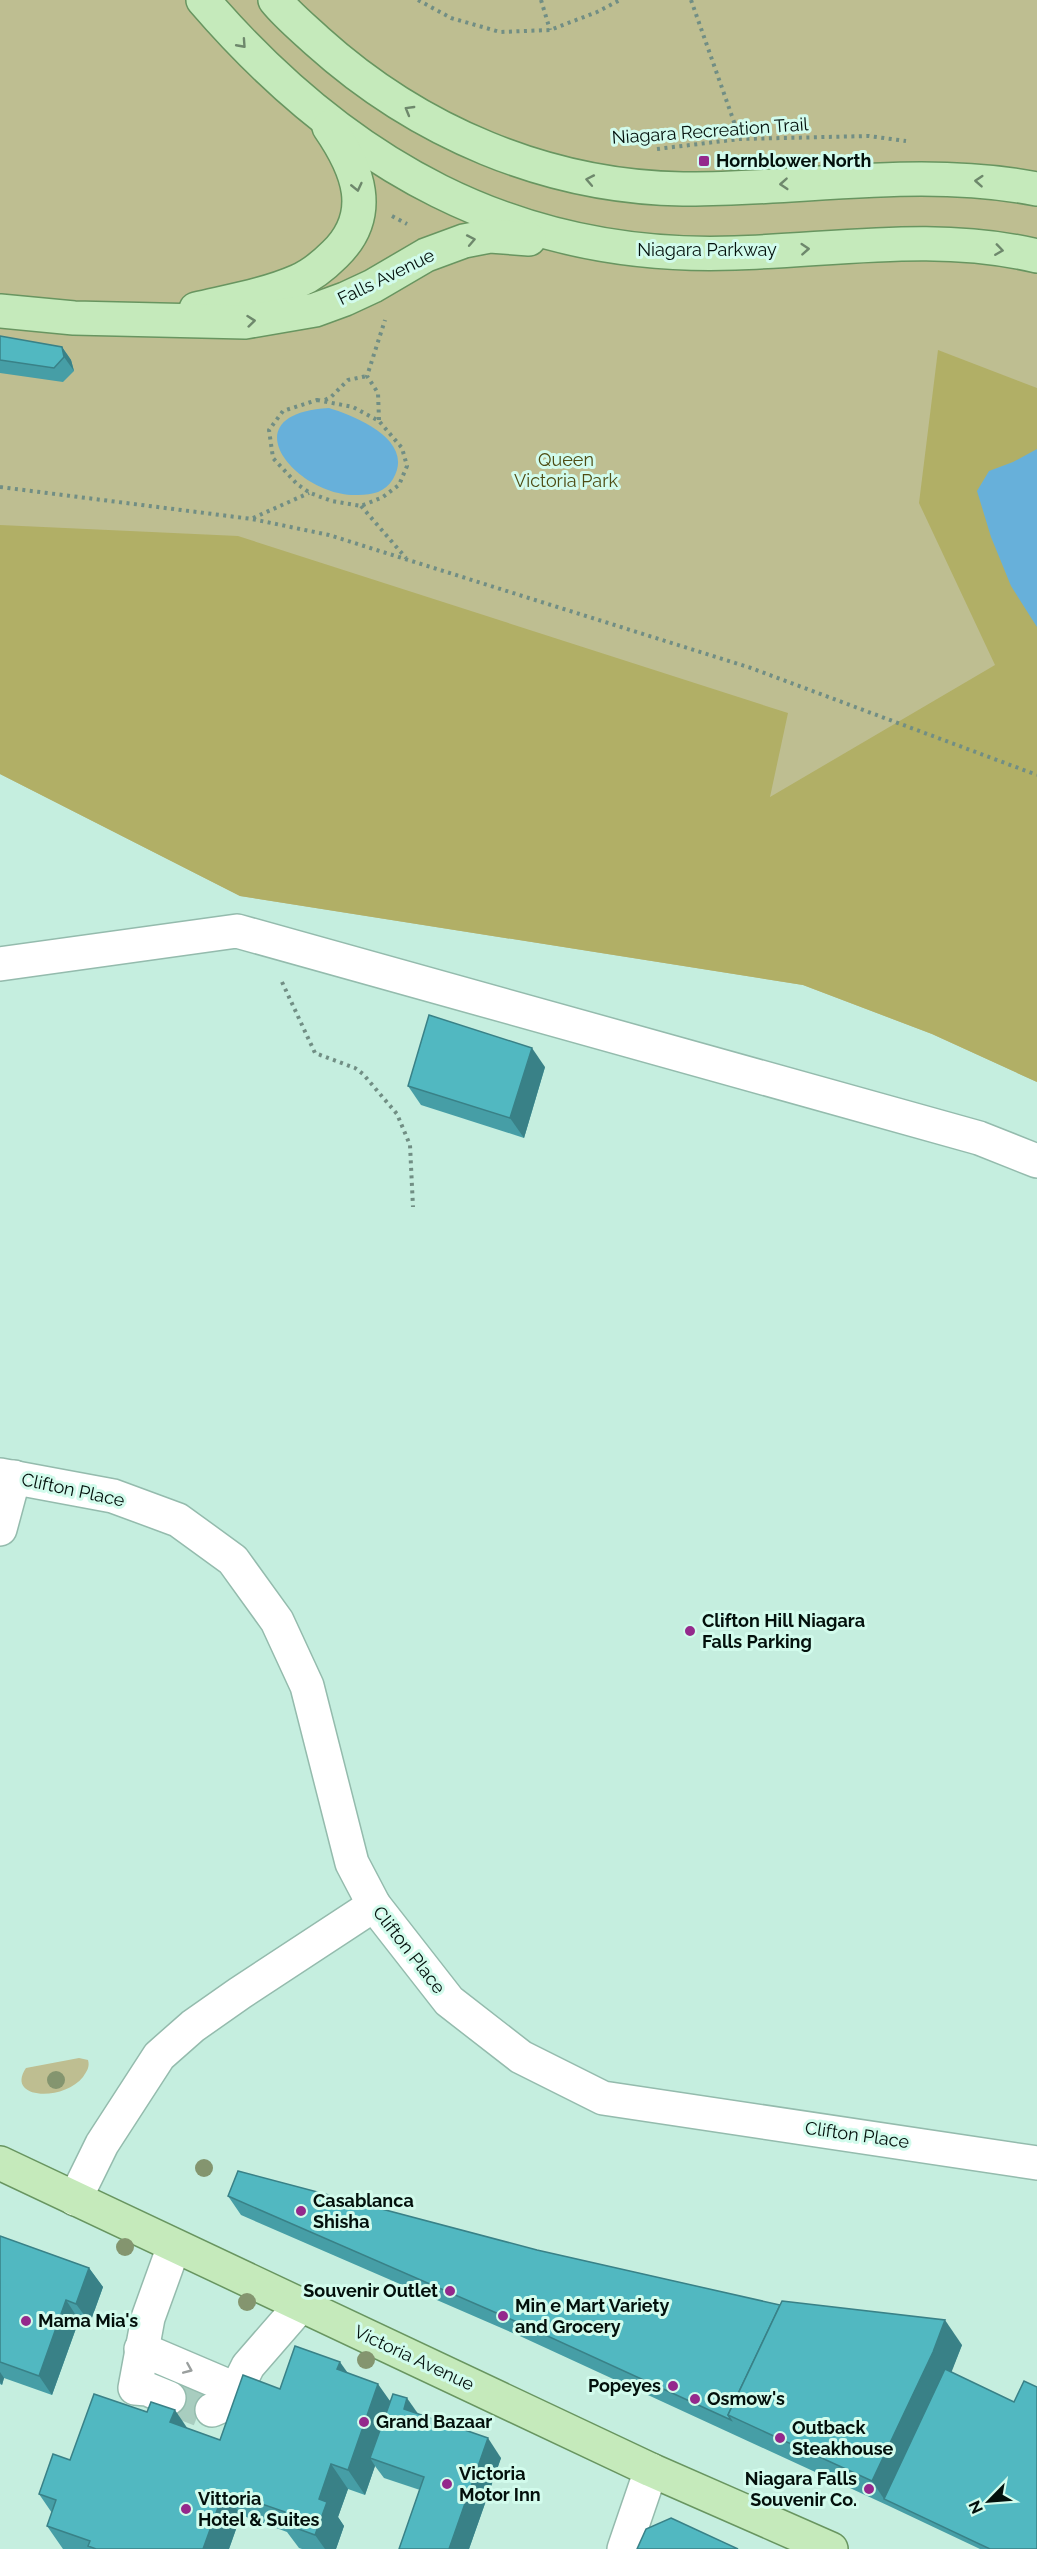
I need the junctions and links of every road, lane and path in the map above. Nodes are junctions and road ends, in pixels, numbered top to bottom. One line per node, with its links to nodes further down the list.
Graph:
1 (203, 0): 8 (main road, Niagara Parkway, one-way to 8)
2 (275, 0): 12 (main road, one-way to 2)
3 (418, 0): 7 (path)
4 (541, 0): 7 (path)
5 (620, 0): 7 (path)
6 (691, 0): 9 (path)
7 (550, 30)
8 (322, 117): 13 (main road, Niagara Parkway); 17 (main road, Falls Avenue, one-way to 17)
9 (740, 139): 10 (path, Niagara Recreation Trail); 11 (path, Niagara Recreation Trail)
10 (913, 142)
11 (650, 150)
12 (1037, 189)
13 (621, 249): 14 (main road, Niagara Parkway, one-way to 14); 17 (main road, Falls Avenue, one-way to 13)
14 (1037, 256)
15 (0, 311): 17 (main road, Falls Avenue)
16 (386, 319): 18 (path)
17 (151, 320)
18 (367, 376): 19 (path); 20 (path)
19 (317, 400): 20 (path); 22 (path)
20 (380, 421): 23 (path)
21 (0, 487): 24 (path)
22 (310, 493): 23 (path); 24 (path)
23 (361, 506): 25 (path)
24 (252, 519): 25 (path)
25 (407, 559): 26 (path)
26 (1037, 775)
27 (262, 937): 28 (street); 29 (street); 30 (path)
28 (0, 964)
29 (1037, 1161)
30 (413, 1207)
31 (7, 1476): 32 (street); 33 (street, Clifton Place)
32 (0, 1529)
33 (374, 1905): 35 (street, Clifton Place); 36 (street)
34 (0, 2163): 36 (main road, Victoria Avenue)
35 (1037, 2163)
36 (75, 2199): 37 (main road, Victoria Avenue)
37 (174, 2246): 38 (main road, Victoria Avenue); 39 (street)
38 (301, 2305): 39 (street, one-way to 38); 41 (main road, Victoria Avenue)
39 (141, 2349): 40 (street)
40 (169, 2398)
41 (651, 2470): 42 (street); 43 (main road, Victoria Avenue)
42 (624, 2549)
43 (831, 2549)

